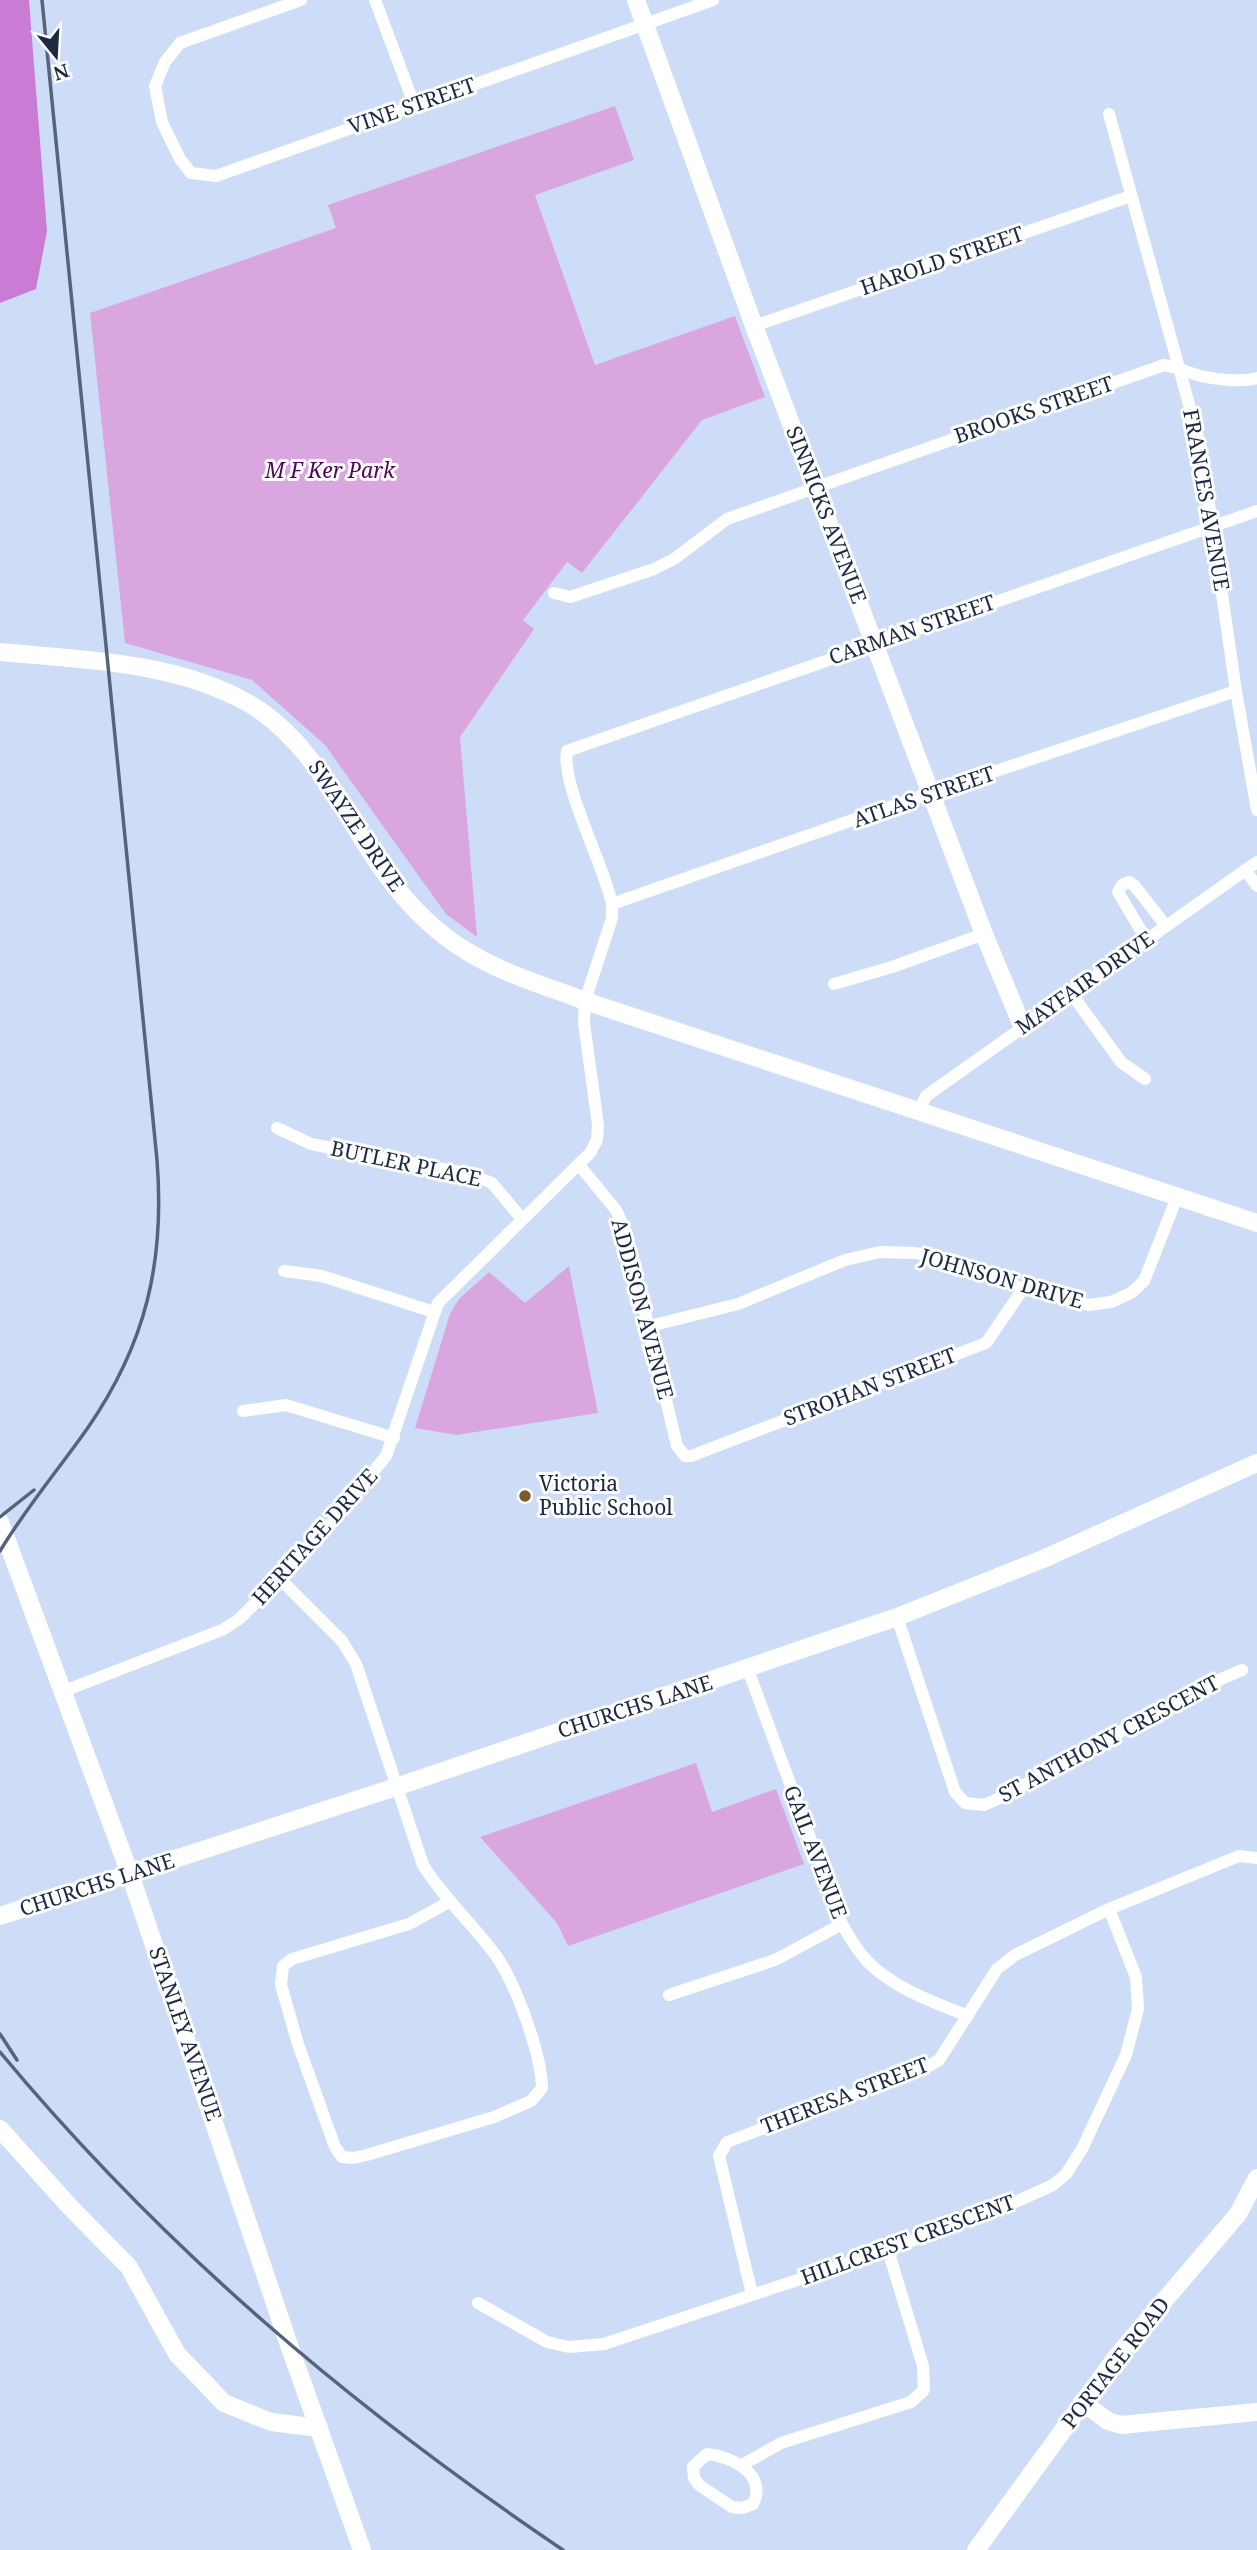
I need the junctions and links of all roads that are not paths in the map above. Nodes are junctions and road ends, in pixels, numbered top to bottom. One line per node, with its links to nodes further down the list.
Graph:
1 (300, 0): 6 (street, VINE STREET)
2 (375, 0): 6 (street)
3 (636, 0): 5 (street, SINNICKS AVENUE)
4 (713, 0): 5 (street, VINE STREET)
5 (645, 23): 6 (street, VINE STREET); 9 (street, SINNICKS AVENUE)
6 (414, 104)
7 (1109, 114): 8 (street, FRANCES AVENUE)
8 (1131, 196): 9 (street, HAROLD STREET); 10 (street, FRANCES AVENUE)
9 (754, 326): 12 (street, SINNICKS AVENUE)
10 (1181, 368): 11 (street, BROOKS STREET); 12 (street, BROOKS STREET); 14 (street, FRANCES AVENUE)
11 (1257, 378)
12 (815, 487): 15 (street, BROOKS STREET); 16 (street, SINNICKS AVENUE)
13 (1257, 511): 14 (street, CARMAN STREET)
14 (1213, 525): 16 (street, CARMAN STREET); 18 (street, FRANCES AVENUE)
15 (554, 593)
16 (874, 643): 19 (street, SINNICKS AVENUE); 24 (street, CARMAN STREET)
17 (0, 652): 30 (street, SWAYZE DRIVE)
18 (1236, 691): 19 (street, ATLAS STREET); 20 (street, FRANCES AVENUE)
19 (930, 793): 24 (street, ATLAS STREET); 26 (street, SINNICKS AVENUE)
20 (1257, 810)
21 (1257, 862): 22 (street, MAYFAIR DRIVE)
22 (1245, 870): 23 (street); 25 (street, MAYFAIR DRIVE)
23 (1257, 886)
24 (612, 904): 30 (street, HERITAGE DRIVE)
25 (1166, 926): 27 (street, MAYFAIR DRIVE); 27 (street)
26 (984, 934): 28 (street); 31 (street, SINNICKS AVENUE)
27 (1146, 939): 29 (street, MAYFAIR DRIVE)
28 (834, 984)
29 (1071, 993): 31 (street, MAYFAIR DRIVE); 32 (street)
30 (585, 1001): 33 (street, SWAYZE DRIVE); 35 (street, HERITAGE DRIVE)
31 (1023, 1028): 33 (street, MAYFAIR DRIVE)
32 (1145, 1079)
33 (919, 1111): 36 (street, SWAYZE DRIVE)
34 (277, 1128): 37 (street, BUTLER PLACE)
35 (579, 1165): 37 (street, HERITAGE DRIVE); 42 (street, ADDISON AVENUE)
36 (1177, 1197): 38 (street, SWAYZE DRIVE); 40 (street, JOHNSON DRIVE)
37 (522, 1219): 41 (street, HERITAGE DRIVE)
38 (1257, 1223)
39 (284, 1271): 41 (street)
40 (1023, 1289): 42 (street, JOHNSON DRIVE); 45 (street, STROHAN STREET)
41 (434, 1312): 44 (street, HERITAGE DRIVE)
42 (650, 1326): 45 (street, ADDISON AVENUE)
43 (243, 1411): 44 (street)
44 (394, 1438): 48 (street, HERITAGE DRIVE)
45 (693, 1455)
46 (1257, 1464): 49 (street, CHURCHS LANE)
47 (0, 1522): 52 (street, STANLEY AVENUE)
48 (280, 1579): 52 (street, HERITAGE DRIVE); 53 (street)
49 (897, 1617): 50 (street, CHURCHS LANE); 51 (street, ST ANTHONY CRESCENT)
50 (748, 1670): 53 (street, CHURCHS LANE); 59 (street, GAIL AVENUE)
51 (1241, 1670)
52 (64, 1690): 55 (street, STANLEY AVENUE)
53 (396, 1787): 55 (street, CHURCHS LANE); 56 (street)
54 (1257, 1858): 57 (street, THERESA STREET)
55 (130, 1874): 58 (street, CHURCHS LANE); 69 (street, STANLEY AVENUE)
56 (449, 1902): 56 (street)
57 (1110, 1909): 61 (street, THERESA STREET); 64 (street, HILLCREST CRESCENT)
58 (0, 1916)
59 (842, 1924): 60 (street); 61 (street, GAIL AVENUE)
60 (669, 1995)
61 (968, 2016): 65 (street, THERESA STREET)
62 (0, 2129): 69 (street)
63 (1257, 2178): 67 (street, PORTAGE ROAD)
64 (888, 2250): 65 (street, HILLCREST CRESCENT); 70 (street)
65 (752, 2294): 66 (street, HILLCREST CRESCENT)
66 (478, 2303)
67 (1082, 2402): 68 (street); 72 (street, PORTAGE ROAD)
68 (1257, 2412)
69 (319, 2428): 71 (street, STANLEY AVENUE)
70 (742, 2465): 70 (street)
71 (362, 2550)
72 (976, 2550)

